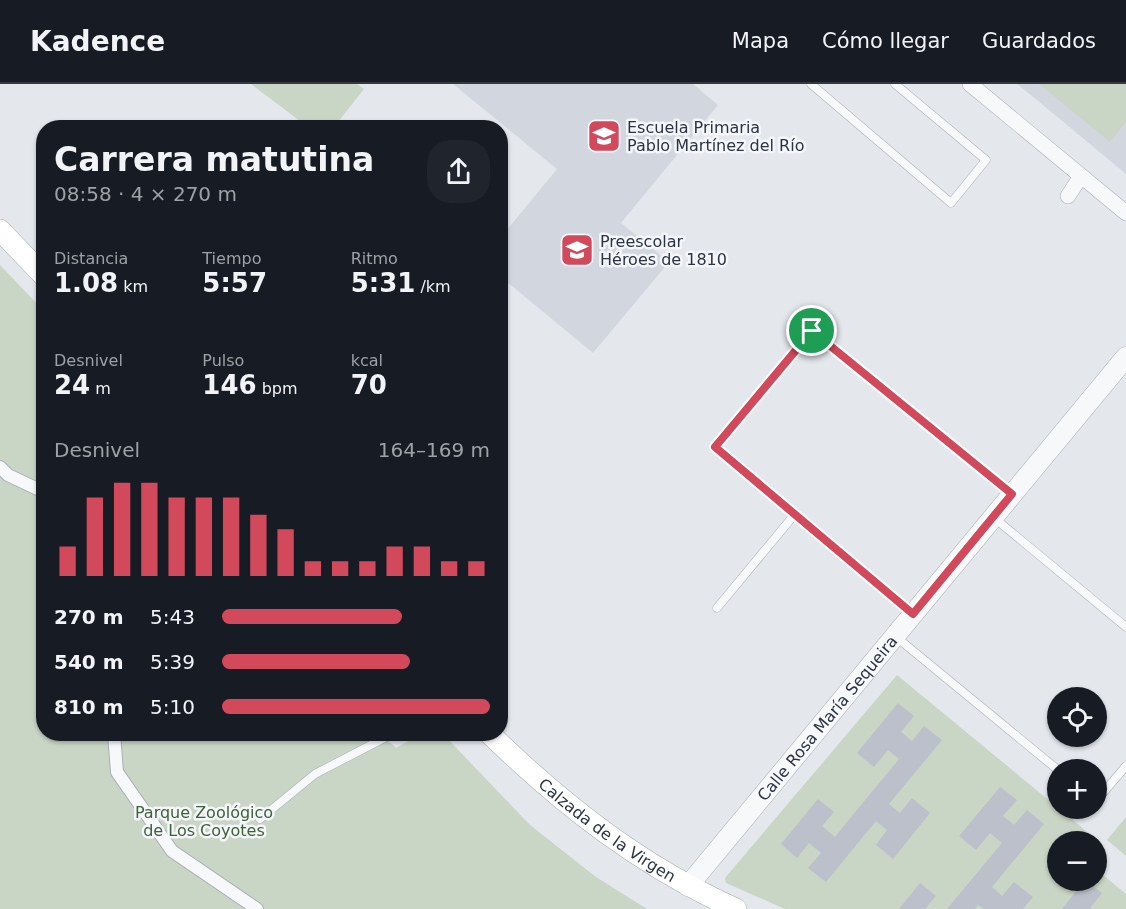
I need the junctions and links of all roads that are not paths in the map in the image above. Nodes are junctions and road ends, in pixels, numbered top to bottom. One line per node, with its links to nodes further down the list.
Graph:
1 (811, 84): 2 (lane)
2 (895, 84)
3 (970, 84): 4 (street)
4 (1081, 176): 5 (street); 6 (street)
5 (1068, 196)
6 (1126, 213)
7 (0, 230): 8 (main road)
8 (36, 268)
9 (1126, 357): 12 (street, Calle Rosa María Sequeira)
10 (0, 467): 11 (street)
11 (36, 488)
12 (1012, 494): 13 (lane); 14 (street, Calle Rosa María Sequeira)
13 (795, 514): 15 (lane); 16 (lane)
14 (993, 517): 16 (street, Calle Rosa María Sequeira); 17 (lane)
15 (717, 608)
16 (913, 614): 18 (street, Calle Rosa María Sequeira)
17 (1126, 627)
18 (895, 636): 22 (lane); 26 (street, Calle Rosa María Sequeira)
19 (115, 741): 28 (street)
20 (379, 741): 25 (lane)
21 (497, 741): 26 (main road, Calzada de la Virgen)
22 (1047, 761)
23 (1126, 766): 24 (lane)
24 (1107, 788)
25 (260, 819)
26 (687, 886): 27 (main road, Calzada de la Virgen)
27 (724, 906)
28 (256, 909)

